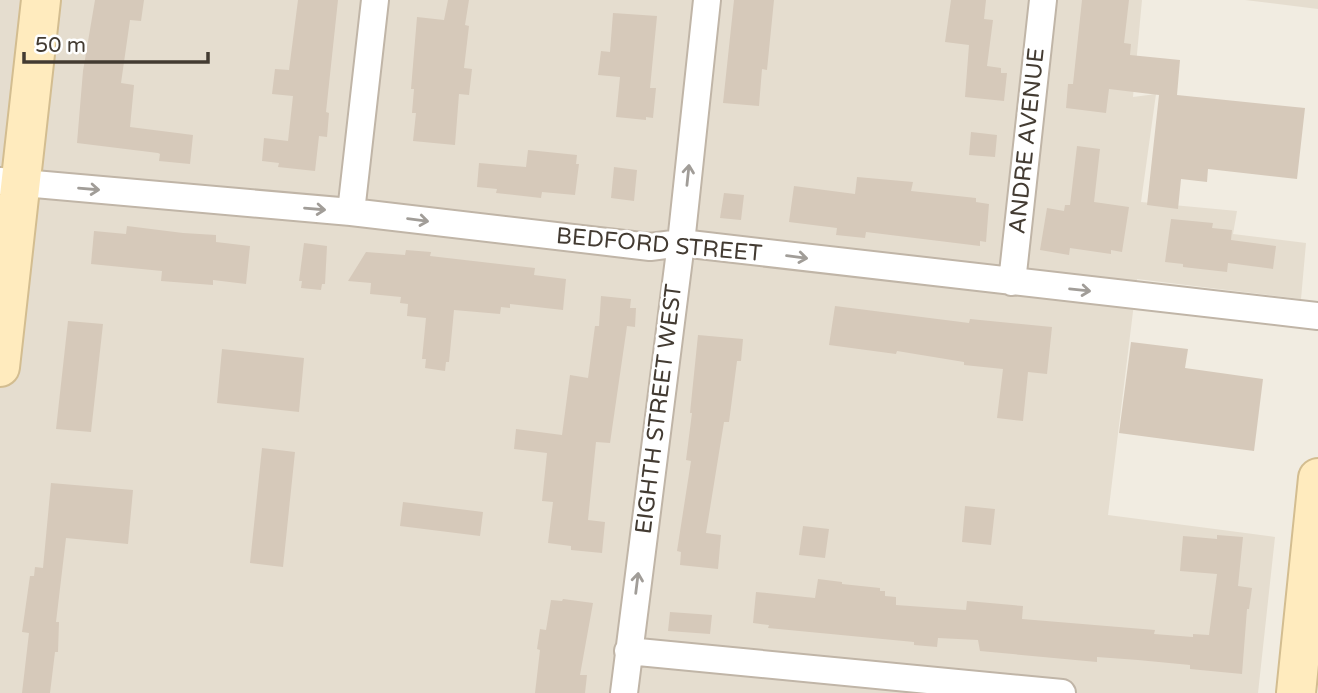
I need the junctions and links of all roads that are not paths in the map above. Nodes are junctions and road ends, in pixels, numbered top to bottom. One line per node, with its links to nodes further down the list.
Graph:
1 (41, 0): 5 (street)
2 (375, 0): 6 (street)
3 (707, 0): 7 (street, EIGHTH STREET WEST, one-way to 3)
4 (1043, 0): 8 (street, ANDRE AVENUE)
5 (10, 183): 6 (street, BEDFORD STREET, one-way to 6); 10 (street)
6 (351, 212): 7 (street, BEDFORD STREET, one-way to 7)
7 (681, 243): 8 (street, BEDFORD STREET, one-way to 8); 12 (street, EIGHTH STREET WEST, one-way to 7)
8 (1012, 282): 9 (street, BEDFORD STREET, one-way to 9)
9 (1318, 316)
10 (0, 367)
11 (1318, 478): 15 (street)
12 (628, 651): 13 (street, EIGHTH STREET WEST); 14 (street)
13 (624, 693)
14 (1062, 693)
15 (1296, 693)

